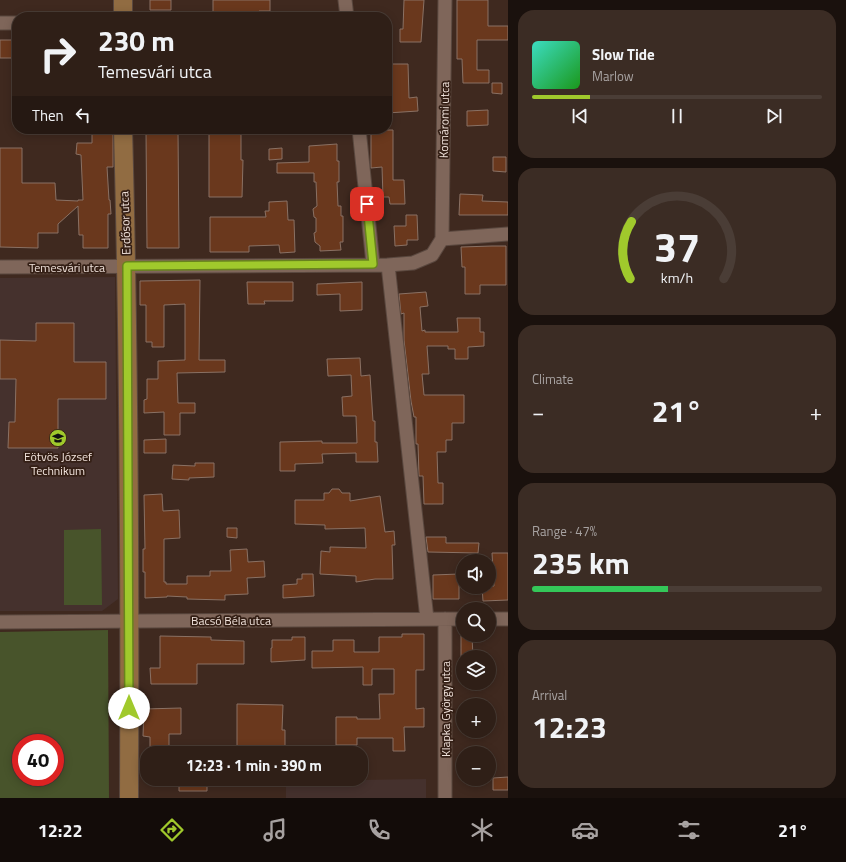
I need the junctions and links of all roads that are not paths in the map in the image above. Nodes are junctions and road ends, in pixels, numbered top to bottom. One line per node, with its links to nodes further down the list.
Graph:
1 (123, 0): 4 (street)
2 (345, 0): 5 (street)
3 (445, 0): 11 (street, Komáromi utca)
4 (123, 12)
5 (346, 12)
6 (0, 23): 7 (street)
7 (12, 23)
8 (123, 134): 14 (street, Erdősor utca)
9 (360, 134): 12 (street)
10 (508, 234): 11 (street)
11 (442, 239): 13 (street, Temesvári utca)
12 (373, 264): 13 (street, Temesvári utca); 14 (street, Temesvári utca)
13 (388, 265): 16 (street)
14 (127, 266): 15 (street, Temesvári utca); 21 (street, Erdősor utca)
15 (0, 267)
16 (427, 619): 17 (street, Bacsó Béla utca); 21 (street, Bacsó Béla utca)
17 (444, 619): 18 (street, Bacsó Béla utca); 24 (street, Klapka György utca)
18 (456, 619)
19 (496, 619): 20 (street)
20 (508, 619)
21 (130, 620): 22 (street, Bacsó Béla utca); 23 (street, Erdősor utca)
22 (0, 622)
23 (128, 798)
24 (446, 798)

